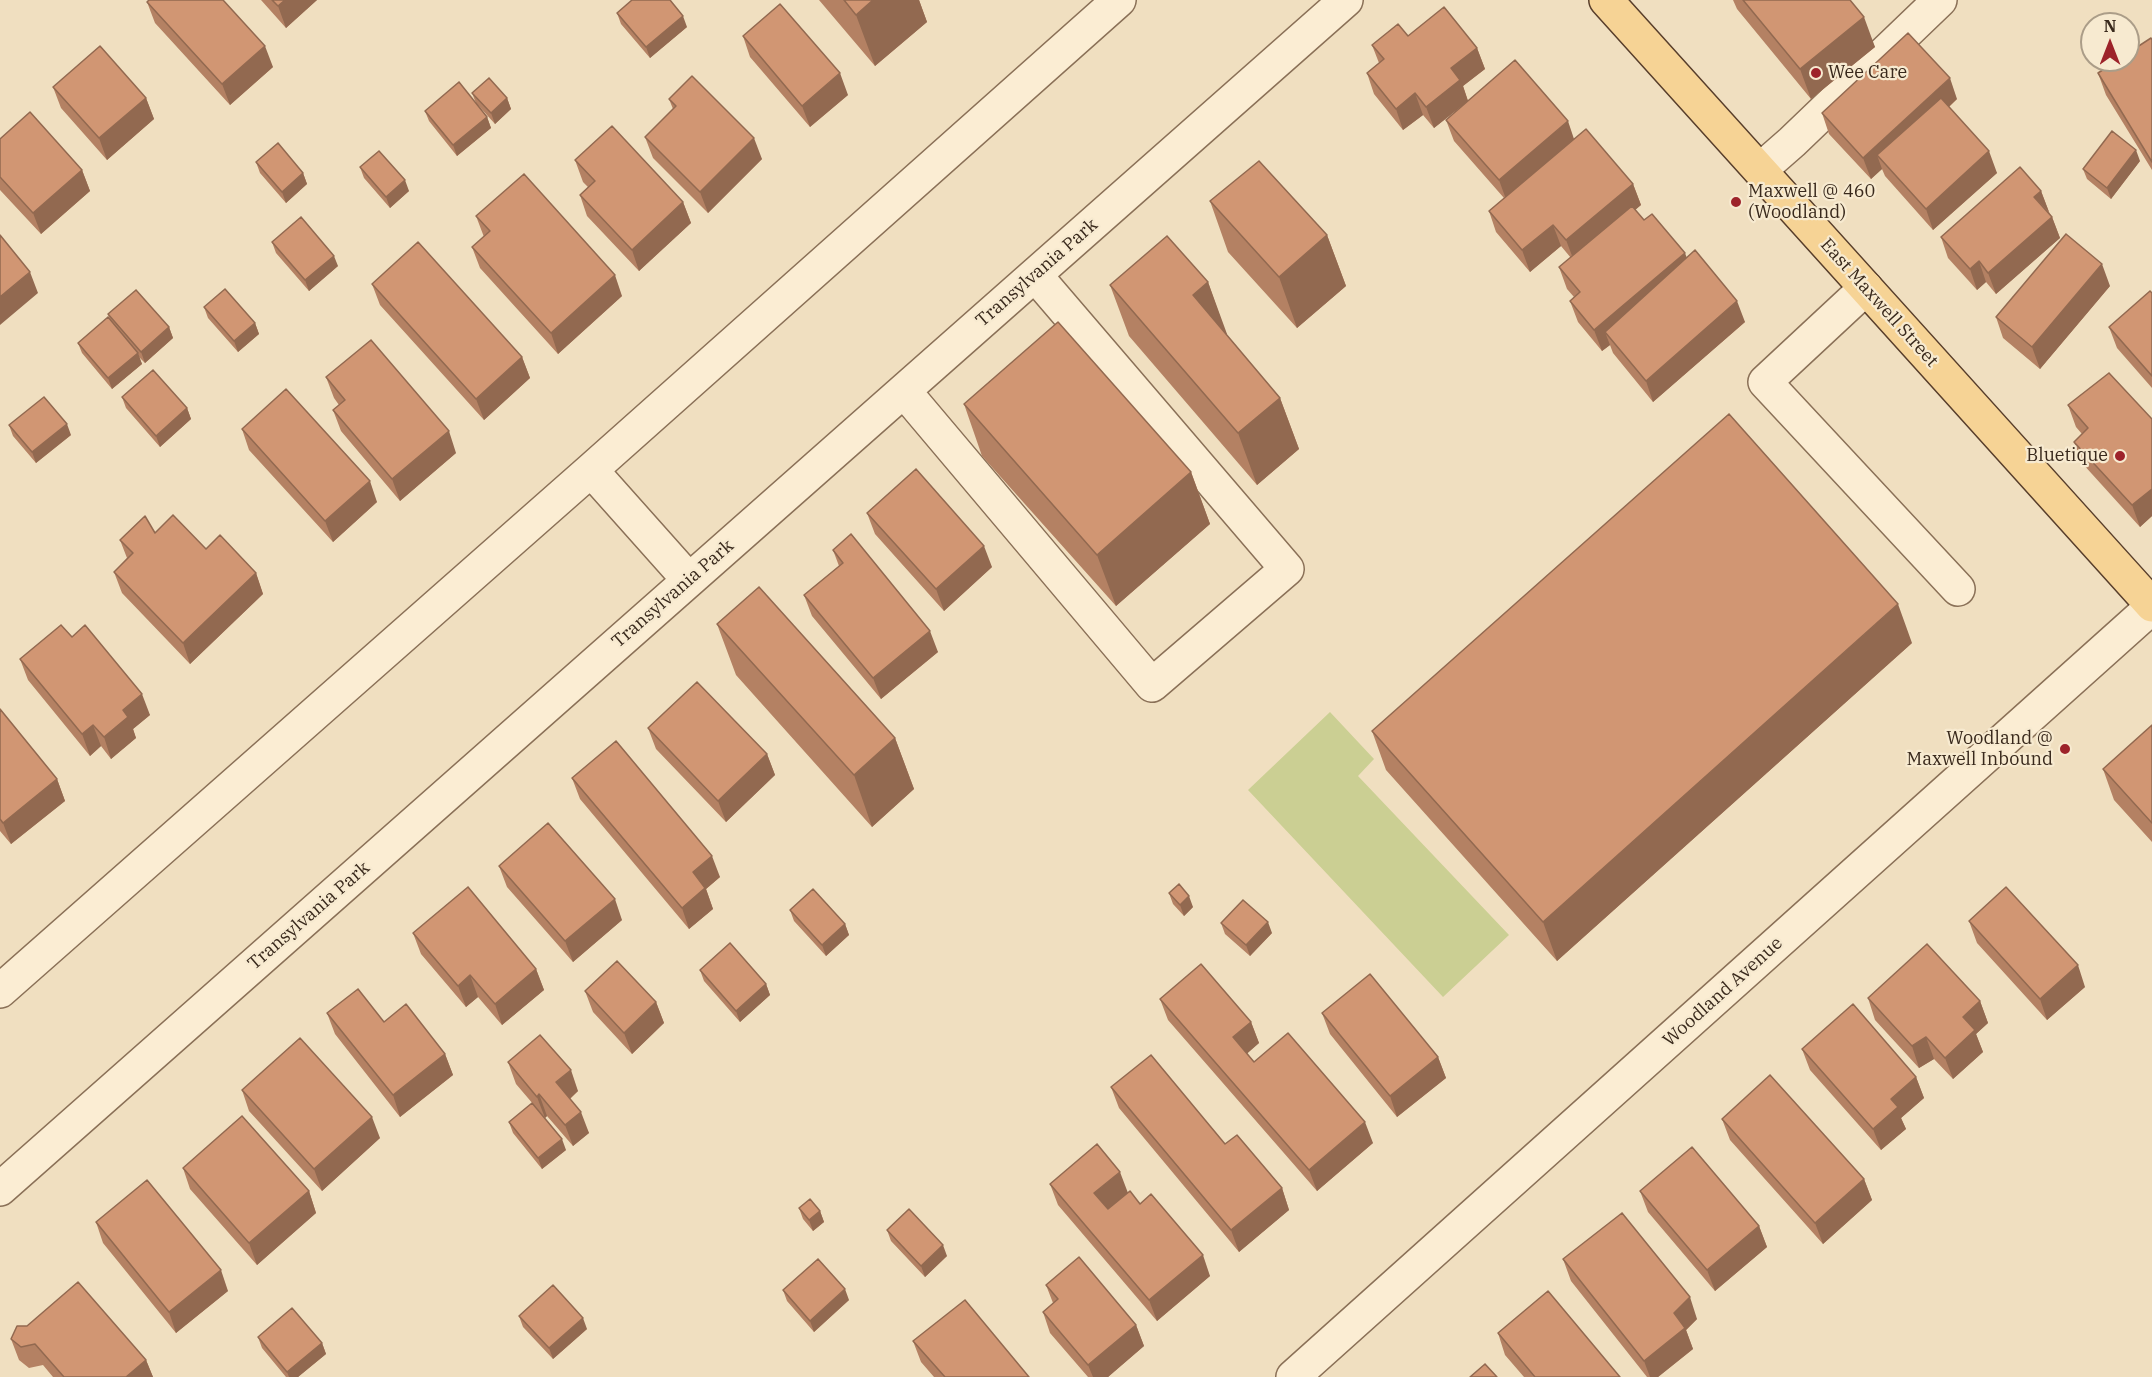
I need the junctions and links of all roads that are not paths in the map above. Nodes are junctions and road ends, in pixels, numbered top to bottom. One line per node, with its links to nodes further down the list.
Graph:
1 (1119, 0): 11 (street)
2 (1310, 0): 6 (street)
3 (1346, 0): 6 (street, Transylvania Park)
4 (1606, 0): 7 (main road, East Maxwell Street)
5 (1940, 0): 7 (street)
6 (1304, 37): 8 (street, Transylvania Park)
7 (1760, 170): 9 (main road, East Maxwell Street)
8 (1035, 275): 10 (street, Transylvania Park); 10 (street)
9 (1866, 288): 13 (street); 14 (main road, East Maxwell Street)
10 (904, 391): 12 (street, Transylvania Park)
11 (591, 470): 12 (street); 15 (street)
12 (689, 580): 16 (street, Transylvania Park)
13 (1958, 589)
14 (2152, 606): 17 (street, Woodland Avenue)
15 (0, 991)
16 (0, 1189)
17 (1293, 1377)

